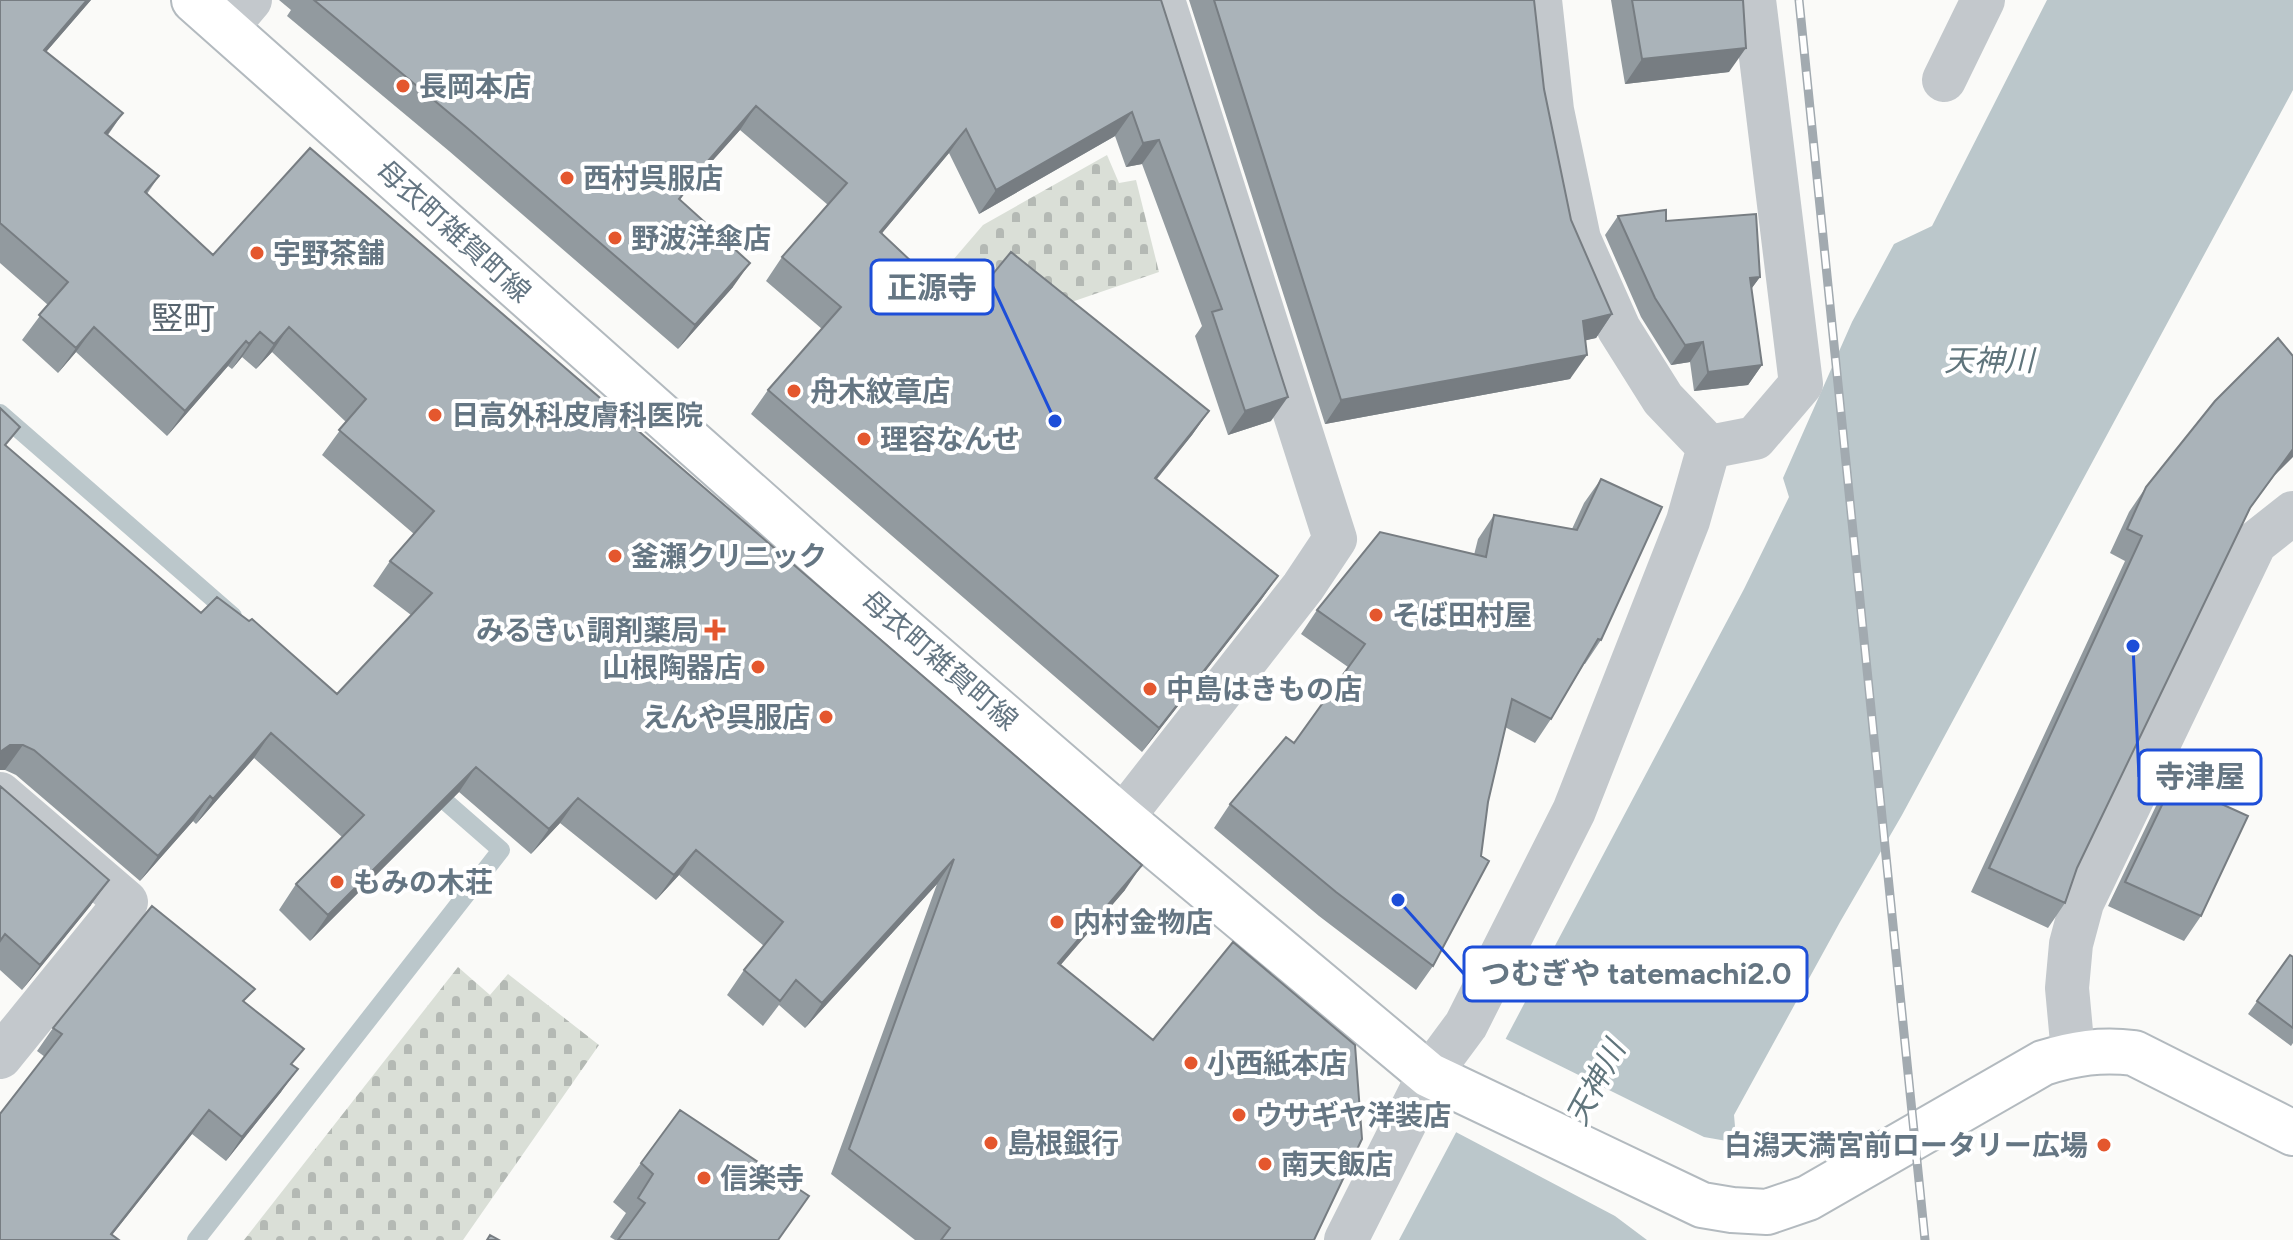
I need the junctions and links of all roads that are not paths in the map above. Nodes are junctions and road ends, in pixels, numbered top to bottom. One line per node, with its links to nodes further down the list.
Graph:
1 (194, 0): 6 (main road, 母衣町雑賀町線)
2 (1163, 0): 11 (street)
3 (1540, 0): 8 (street)
4 (1754, 0): 8 (street)
5 (1983, 0): 7 (street)
6 (238, 14): 11 (main road, 母衣町雑賀町線)
7 (1944, 80)
8 (1709, 447): 14 (street)
9 (2293, 513): 12 (street)
10 (0, 794): 13 (street)
11 (1122, 818): 14 (main road, 母衣町雑賀町線)
12 (2073, 1053): 15 (main road, 母衣町雑賀町線); 16 (main road, 母衣町雑賀町線)
13 (0, 1057)
14 (1429, 1075): 16 (main road, 母衣町雑賀町線); 17 (street)
15 (2293, 1133)
16 (1758, 1226)
17 (1346, 1240)

